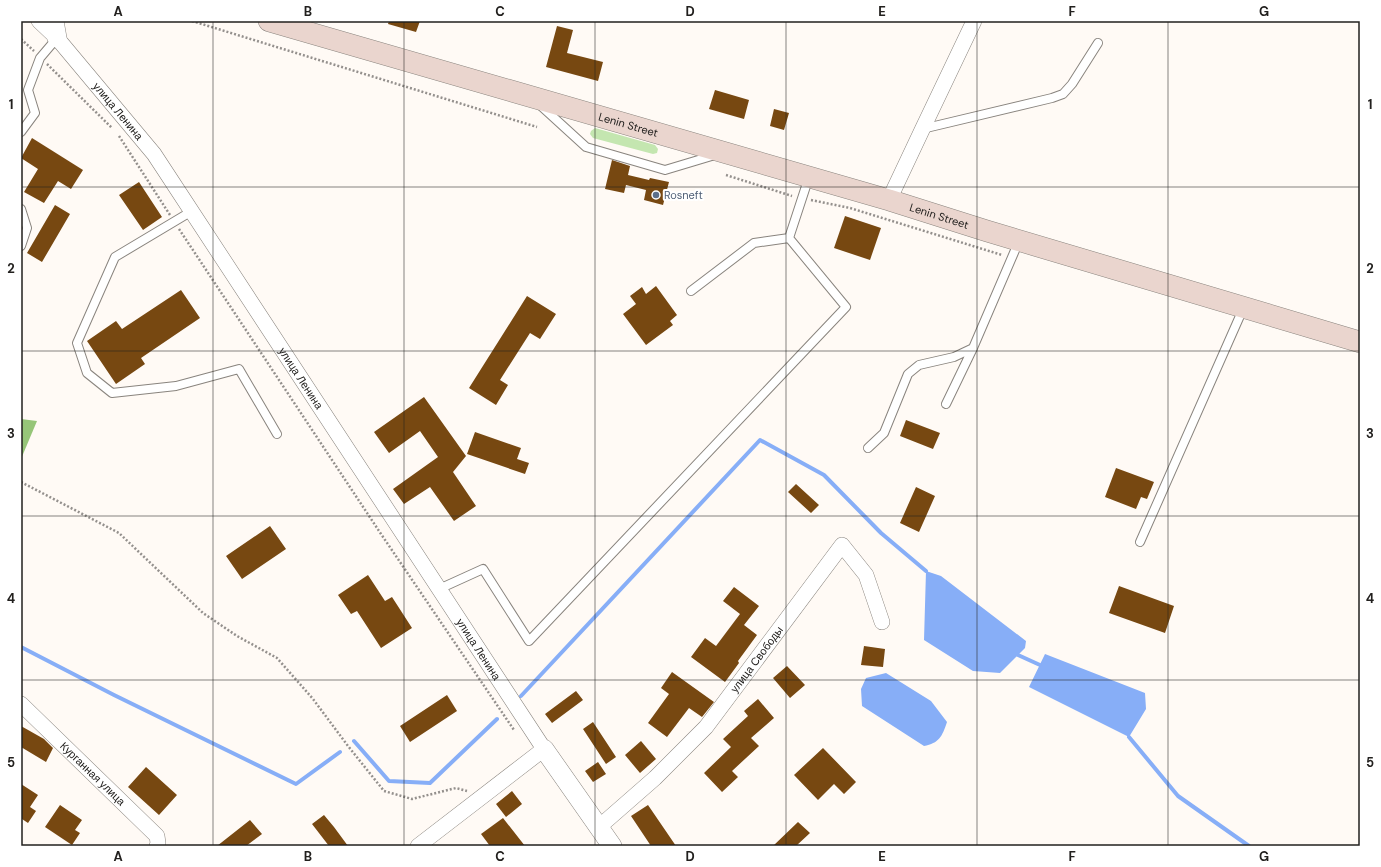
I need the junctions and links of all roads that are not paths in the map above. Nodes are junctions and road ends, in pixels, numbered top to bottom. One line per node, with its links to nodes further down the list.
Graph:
1 (39, 21): 4 (street, улица Ленина)
2 (269, 21): 6 (main road, Lenin Street)
3 (974, 21): 7 (street)
4 (56, 29): 8 (lane); 13 (street, улица Ленина)
5 (1098, 43): 7 (lane)
6 (531, 96): 9 (main road, Lenin Street); 9 (lane)
7 (922, 130): 11 (street)
8 (21, 132)
9 (724, 152): 10 (main road, Lenin Street)
10 (809, 177): 11 (main road, Lenin Street); 14 (lane)
11 (889, 200): 16 (main road, Lenin Street)
12 (21, 209): 15 (lane)
13 (192, 211): 22 (lane); 25 (street, улица Ленина)
14 (789, 238): 17 (lane); 25 (lane)
15 (21, 246)
16 (1015, 249): 18 (main road, Lenin Street); 20 (lane)
17 (691, 291)
18 (1243, 308): 19 (main road, Lenin Street); 24 (lane)
19 (1360, 342)
20 (973, 348): 21 (lane); 23 (lane)
21 (946, 404)
22 (277, 434)
23 (868, 448)
24 (1140, 542)
25 (439, 589): 28 (street, улица Ленина)
26 (882, 622): 29 (street, улица Свободы)
27 (21, 704): 30 (street, Курганная улица)
28 (544, 749): 29 (street); 31 (street)
29 (599, 827): 32 (street)
30 (157, 846)
31 (418, 846)
32 (612, 846)

